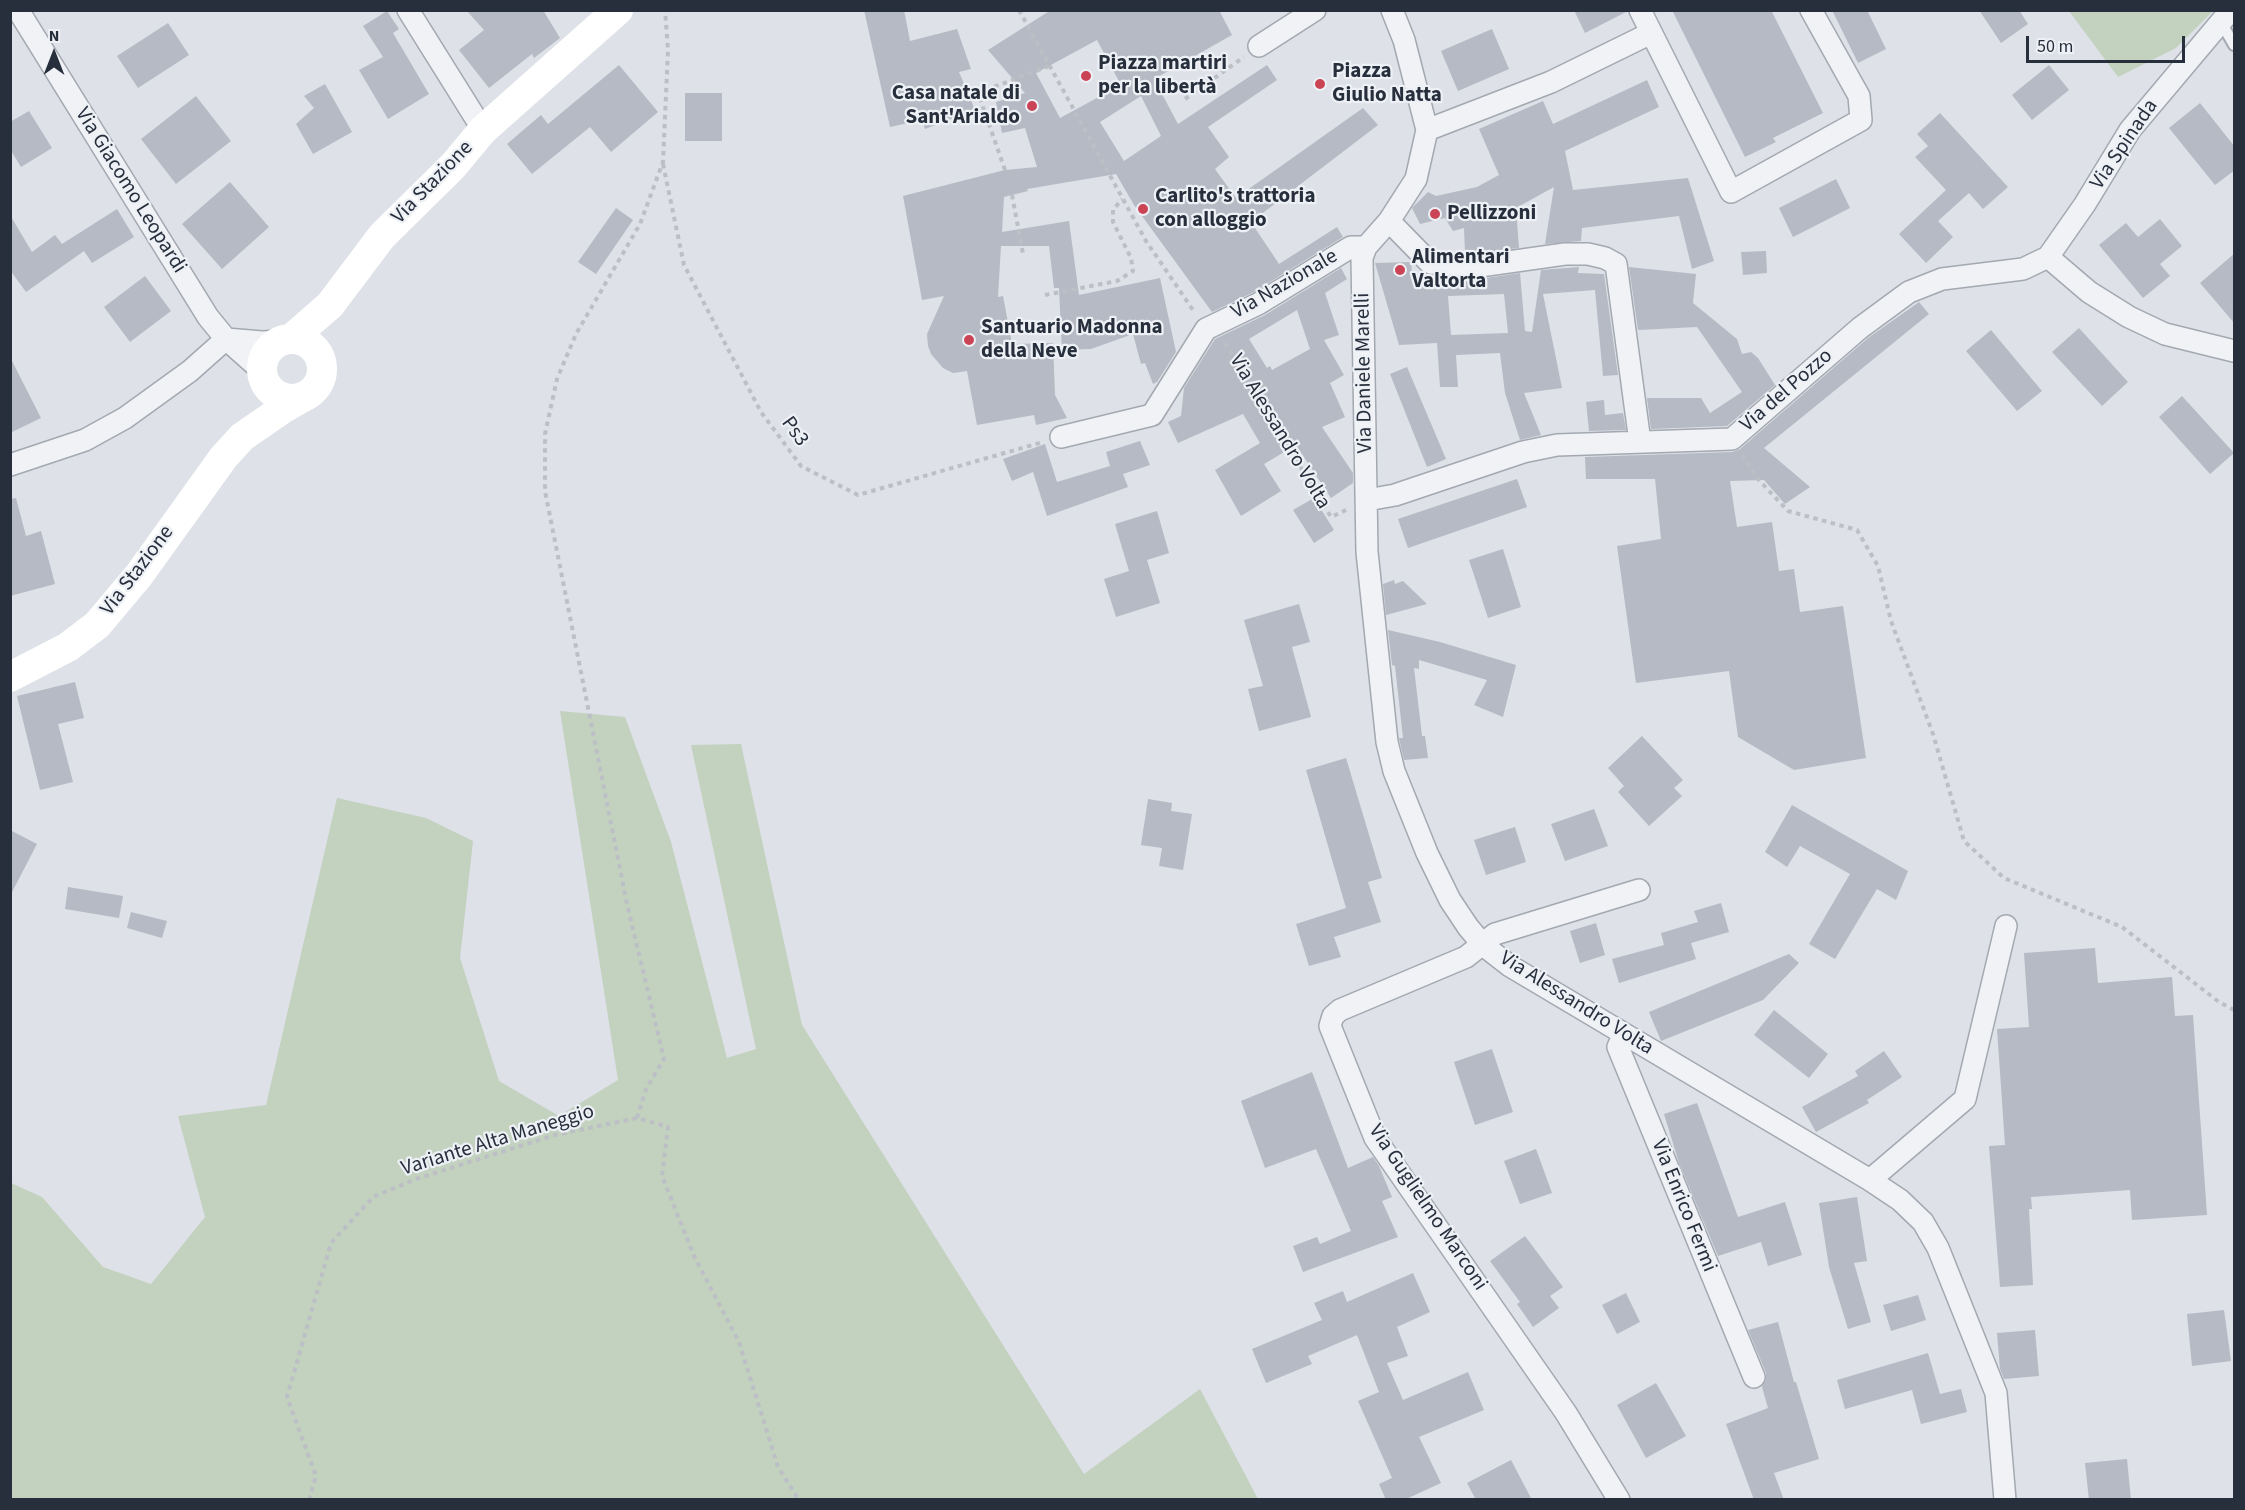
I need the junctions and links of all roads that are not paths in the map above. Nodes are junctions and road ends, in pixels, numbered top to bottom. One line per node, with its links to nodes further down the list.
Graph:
1 (18, 10): 18 (street, Via Giacomo Leopardi)
2 (408, 10): 12 (street, Via Stazione)
3 (618, 10): 12 (main road, Via Stazione)
4 (1315, 10): 11 (street)
5 (1392, 10): 13 (street)
6 (1640, 10): 9 (street)
7 (1810, 10): 9 (street)
8 (2227, 17): 10 (lane); 16 (street, Via Spinada)
9 (1651, 33): 13 (street)
10 (2235, 45)
11 (1259, 46)
12 (483, 130): 17 (main road, Via Stazione)
13 (1427, 130): 14 (street)
14 (1389, 221): 15 (street); 26 (street)
15 (1366, 247): 25 (street, Via Nazionale); 28 (street, Via Daniele Marelli)
16 (2048, 256): 20 (street); 26 (street, Via del Pozzo)
17 (340, 294): 19 (main road, Via Stazione); 21 (main road, Via Stazione)
18 (226, 339): 19 (street); 22 (street, Via Giacomo Leopardi); 27 (street)
19 (286, 340): 21 (main road); 22 (main road)
20 (2235, 351)
21 (322, 364): 23 (main road)
22 (263, 376): 23 (main road); 24 (main road, Via Stazione)
23 (308, 395): 24 (main road, Via Stazione)
24 (242, 437): 29 (main road, Via Stazione)
25 (1061, 437)
26 (1640, 442): 28 (street, Via del Pozzo)
27 (10, 465)
28 (1367, 500): 32 (street, Via Alessandro Volta)
29 (10, 677)
30 (1639, 890): 32 (street, Via Guglielmo Marconi)
31 (2006, 926): 34 (street)
32 (1484, 945): 33 (street, Via Alessandro Volta); 36 (street, Via Guglielmo Marconi)
33 (1624, 1034): 34 (street, Via Alessandro Volta); 35 (street, Via Enrico Fermi)
34 (1870, 1180): 37 (street, Via Alessandro Volta)
35 (1754, 1377)
36 (1619, 1500)
37 (2005, 1500)

